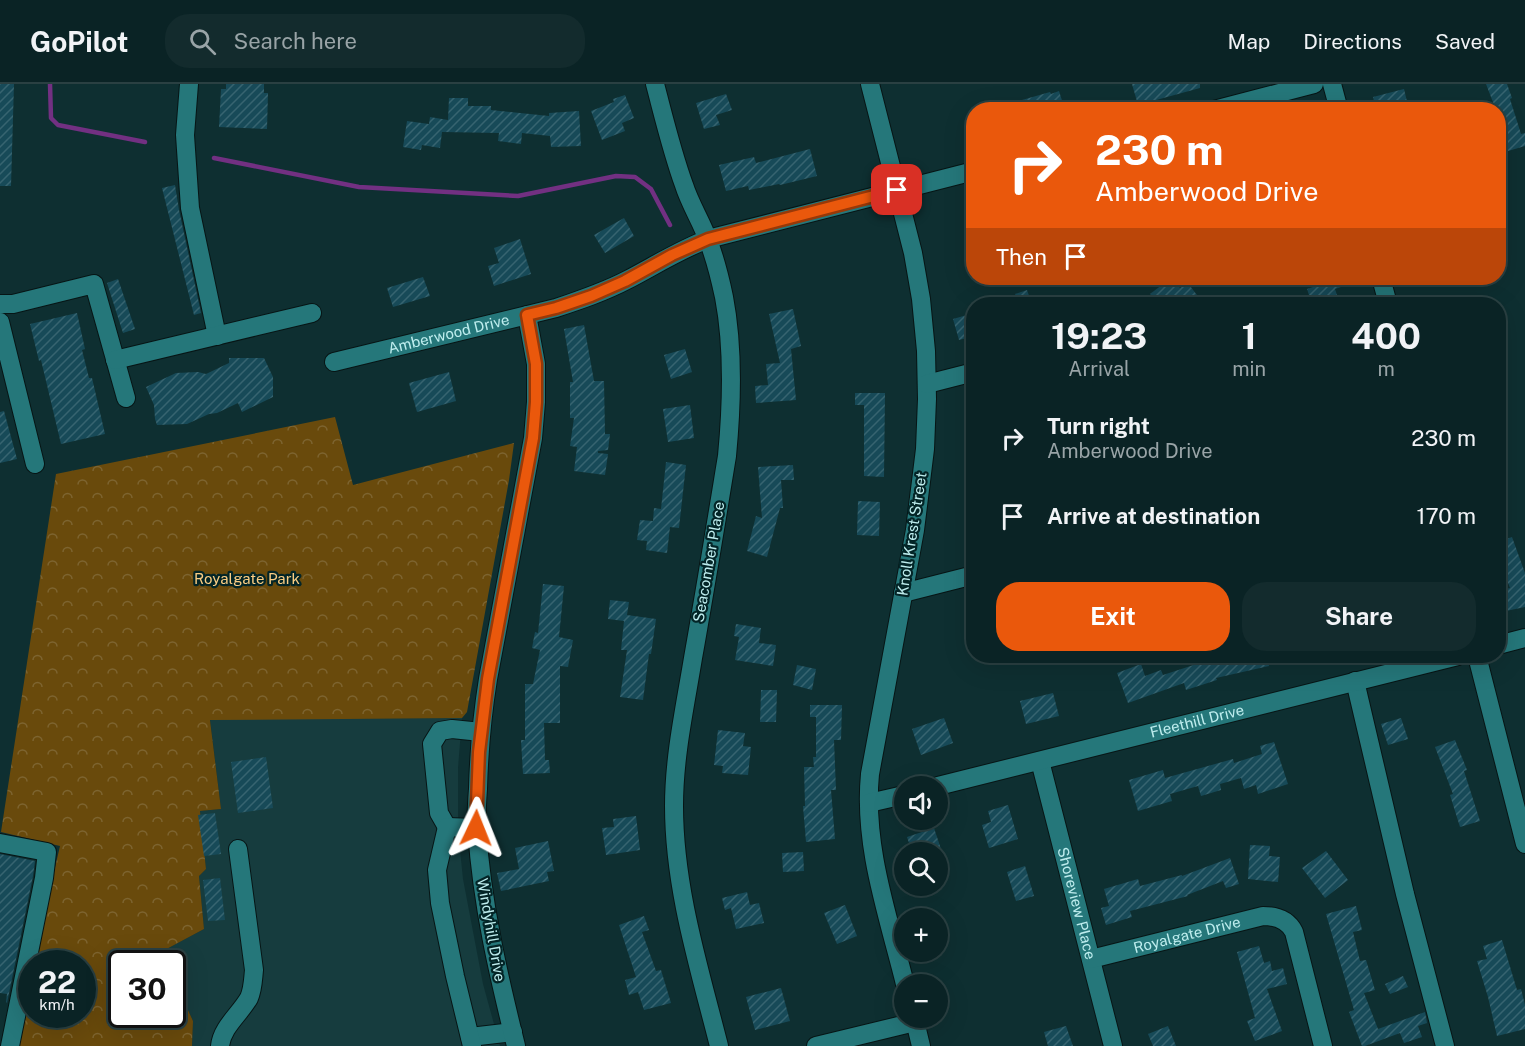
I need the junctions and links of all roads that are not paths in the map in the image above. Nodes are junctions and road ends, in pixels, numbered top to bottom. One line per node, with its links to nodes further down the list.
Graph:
1 (189, 84): 15 (street)
2 (655, 84): 10 (street, Seacomber Place)
3 (870, 84): 9 (street, Knoll Krest Street)
4 (1314, 84): 6 (street)
5 (1332, 84): 7 (street)
6 (1245, 102)
7 (1337, 102)
8 (966, 173): 9 (street, Amberwood Drive)
9 (897, 190): 10 (street, Amberwood Drive); 19 (street, Knoll Krest Street)
10 (708, 239): 13 (street, Amberwood Drive); 48 (street, Seacomber Place)
11 (0, 304): 16 (street)
12 (312, 313): 15 (street)
13 (527, 315): 17 (street, Amberwood Drive); 30 (street, Windyhill Drive)
14 (0, 322): 20 (street)
15 (217, 336): 16 (street)
16 (115, 360): 21 (street)
17 (334, 362)
18 (966, 374): 19 (street)
19 (927, 384): 24 (street, Knoll Krest Street)
20 (8, 391): 22 (street)
21 (126, 398)
22 (35, 464)
23 (966, 577): 24 (street)
24 (903, 593): 34 (street, Knoll Krest Street)
25 (1525, 638): 26 (street)
26 (1506, 643)
27 (1429, 663): 29 (street, Fleethill Drive)
28 (1479, 663): 38 (street)
29 (1355, 681): 31 (street, Fleethill Drive); 53 (street)
30 (481, 732): 35 (street); 36 (street, Windyhill Drive)
31 (1040, 761): 32 (street, Fleethill Drive); 40 (street, Shoreview Place)
32 (948, 784)
33 (894, 797): 34 (street)
34 (869, 803): 41 (street, Knoll Krest Street)
35 (447, 827): 36 (street); 46 (street)
36 (476, 828): 45 (street, Windyhill Drive)
37 (0, 843): 44 (street)
38 (1525, 844)
39 (237, 849): 47 (street)
40 (1091, 959): 51 (street, Shoreview Place); 52 (street, Royalgate Drive)
41 (902, 974)
42 (894, 1025): 49 (street)
43 (916, 1028): 50 (street)
44 (7, 1039)
45 (514, 1039): 46 (street)
46 (471, 1041)
47 (220, 1046)
48 (719, 1046)
49 (816, 1046)
50 (921, 1046)
51 (1113, 1046)
52 (1323, 1046)
53 (1445, 1046)

